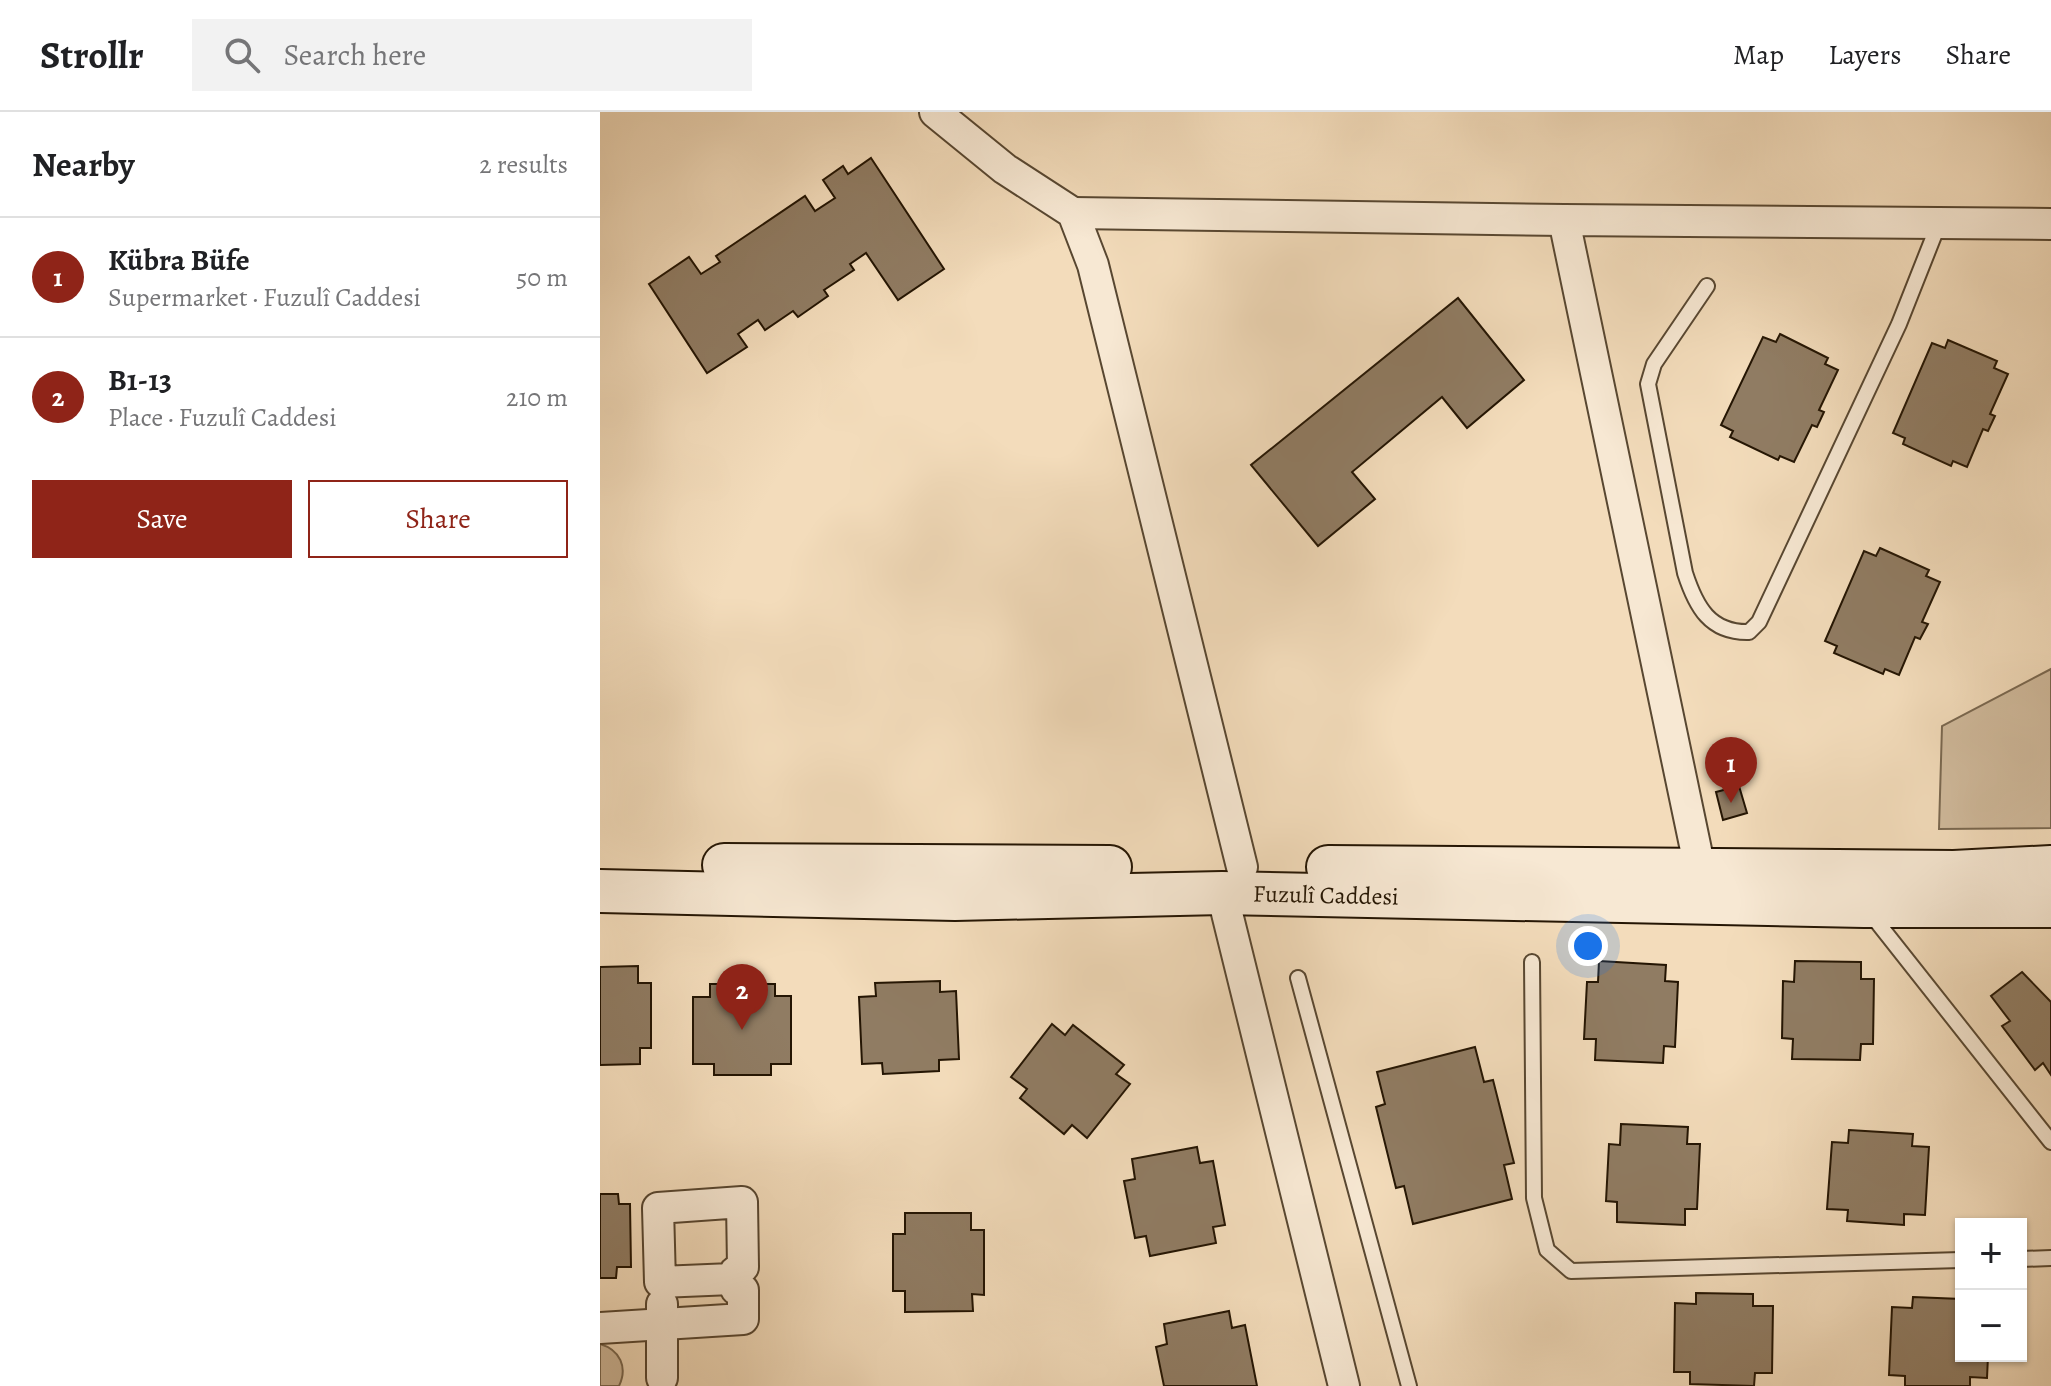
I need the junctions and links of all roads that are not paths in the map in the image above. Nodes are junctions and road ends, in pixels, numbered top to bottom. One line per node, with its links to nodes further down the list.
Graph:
1 (935, 112): 2 (street)
2 (1073, 213): 3 (street); 10 (street)
3 (1564, 220): 4 (street); 9 (street)
4 (1939, 223): 5 (street); 6 (lane)
5 (2051, 224)
6 (1707, 286)
7 (600, 863): 10 (street, Fuzulî Caddesi)
8 (2051, 867): 9 (street, Fuzulî Caddesi)
9 (1700, 869): 10 (street, Fuzulî Caddesi)
10 (1232, 880): 11 (street, Fuzulî Caddesi); 12 (street, Fuzulî Caddesi); 25 (street)
11 (600, 891)
12 (1864, 906): 13 (street, Fuzulî Caddesi); 16 (lane)
13 (2051, 906)
14 (1532, 962): 19 (lane)
15 (1298, 978): 26 (lane)
16 (2051, 1142)
17 (2051, 1258): 18 (lane)
18 (2027, 1259)
19 (1955, 1260)
20 (732, 1279): 21 (street); 21 (street); 22 (street)
21 (660, 1282): 22 (street)
22 (664, 1323): 23 (street); 24 (street)
23 (600, 1328)
24 (662, 1378)
25 (1344, 1386)
26 (1409, 1386)

